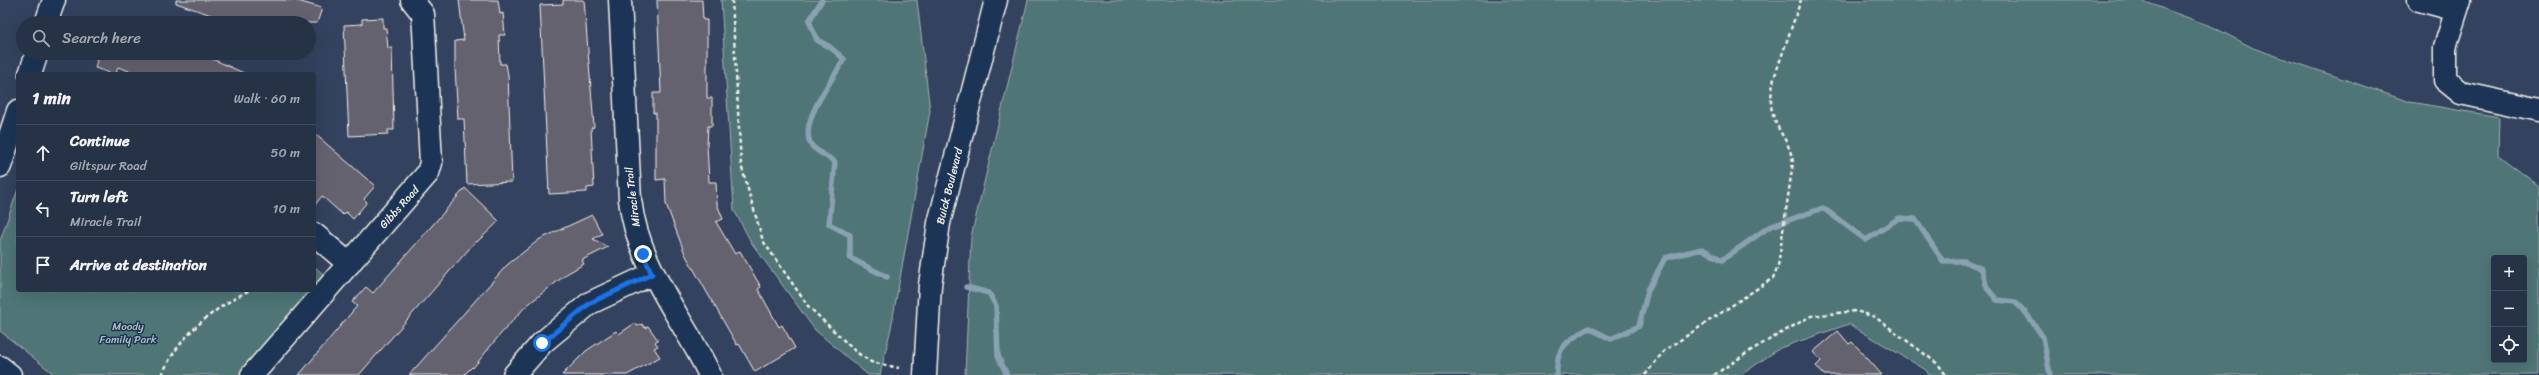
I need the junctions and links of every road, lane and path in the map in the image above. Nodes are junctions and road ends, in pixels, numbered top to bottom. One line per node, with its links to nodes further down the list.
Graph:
1 (54, 0): 9 (street)
2 (412, 0): 16 (street, Gibbs Road)
3 (620, 0): 17 (street, Miracle Trail)
4 (732, 0): 20 (path)
5 (996, 0): 26 (street, Buick Boulevard)
6 (1801, 0): 27 (path)
7 (2419, 0): 8 (street)
8 (2458, 5): 12 (street)
9 (48, 16)
10 (35, 60): 11 (street)
11 (31, 72)
12 (2539, 110)
13 (16, 117): 14 (street)
14 (0, 166)
15 (316, 236): 16 (street)
16 (349, 264): 23 (street, Gibbs Road)
17 (652, 274): 24 (street); 25 (street, Miracle Trail)
18 (247, 292): 22 (path)
19 (0, 367): 21 (street)
20 (899, 368)
21 (10, 375)
22 (162, 375)
23 (252, 375)
24 (514, 375)
25 (710, 375)
26 (925, 375)
27 (1645, 375)
28 (1714, 375): 29 (path)
29 (1946, 375)

